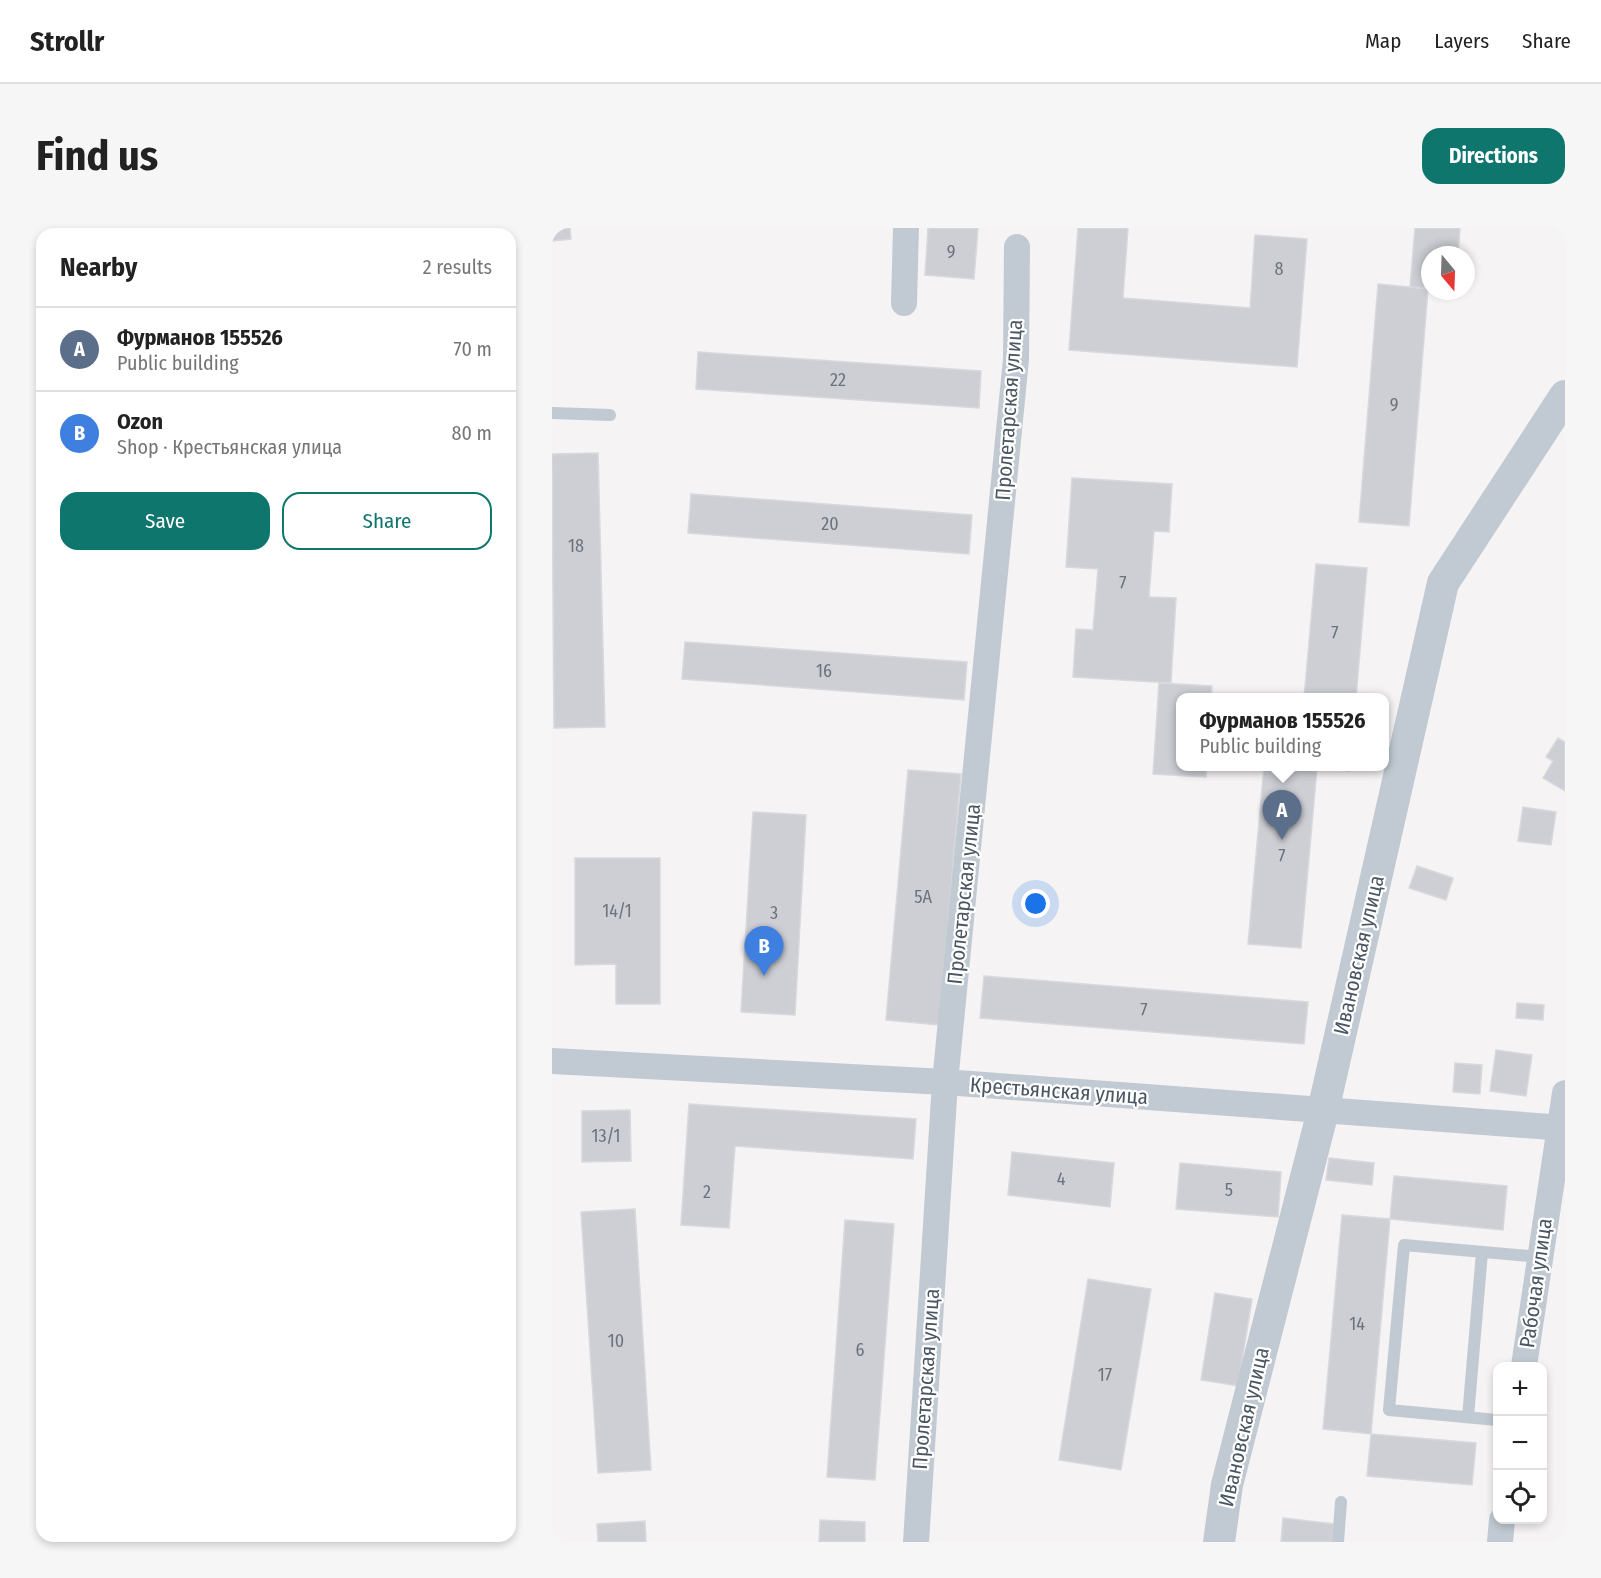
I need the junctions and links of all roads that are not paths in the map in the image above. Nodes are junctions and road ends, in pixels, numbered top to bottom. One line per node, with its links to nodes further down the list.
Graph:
1 (906, 228): 3 (street)
2 (1017, 247): 8 (street, Пролетарская улица)
3 (903, 303)
4 (1565, 396): 10 (street, Ивановская улица)
5 (552, 413): 6 (lane)
6 (610, 415)
7 (552, 1061): 8 (street, Крестьянская улица)
8 (945, 1082): 10 (street, Крестьянская улица); 19 (street, Пролетарская улица)
9 (1565, 1093): 11 (street, Рабочая улица)
10 (1323, 1111): 11 (street, Крестьянская улица); 20 (street, Ивановская улица)
11 (1562, 1127): 13 (street, Рабочая улица)
12 (1482, 1252): 13 (lane); 15 (lane); 15 (lane)
13 (1540, 1257): 14 (street, Рабочая улица)
14 (1525, 1362)
15 (1468, 1417): 16 (lane)
16 (1493, 1420)
17 (1341, 1502): 21 (lane)
18 (1502, 1524): 22 (street)
19 (916, 1542)
20 (1219, 1542)
21 (1338, 1542)
22 (1500, 1542)

